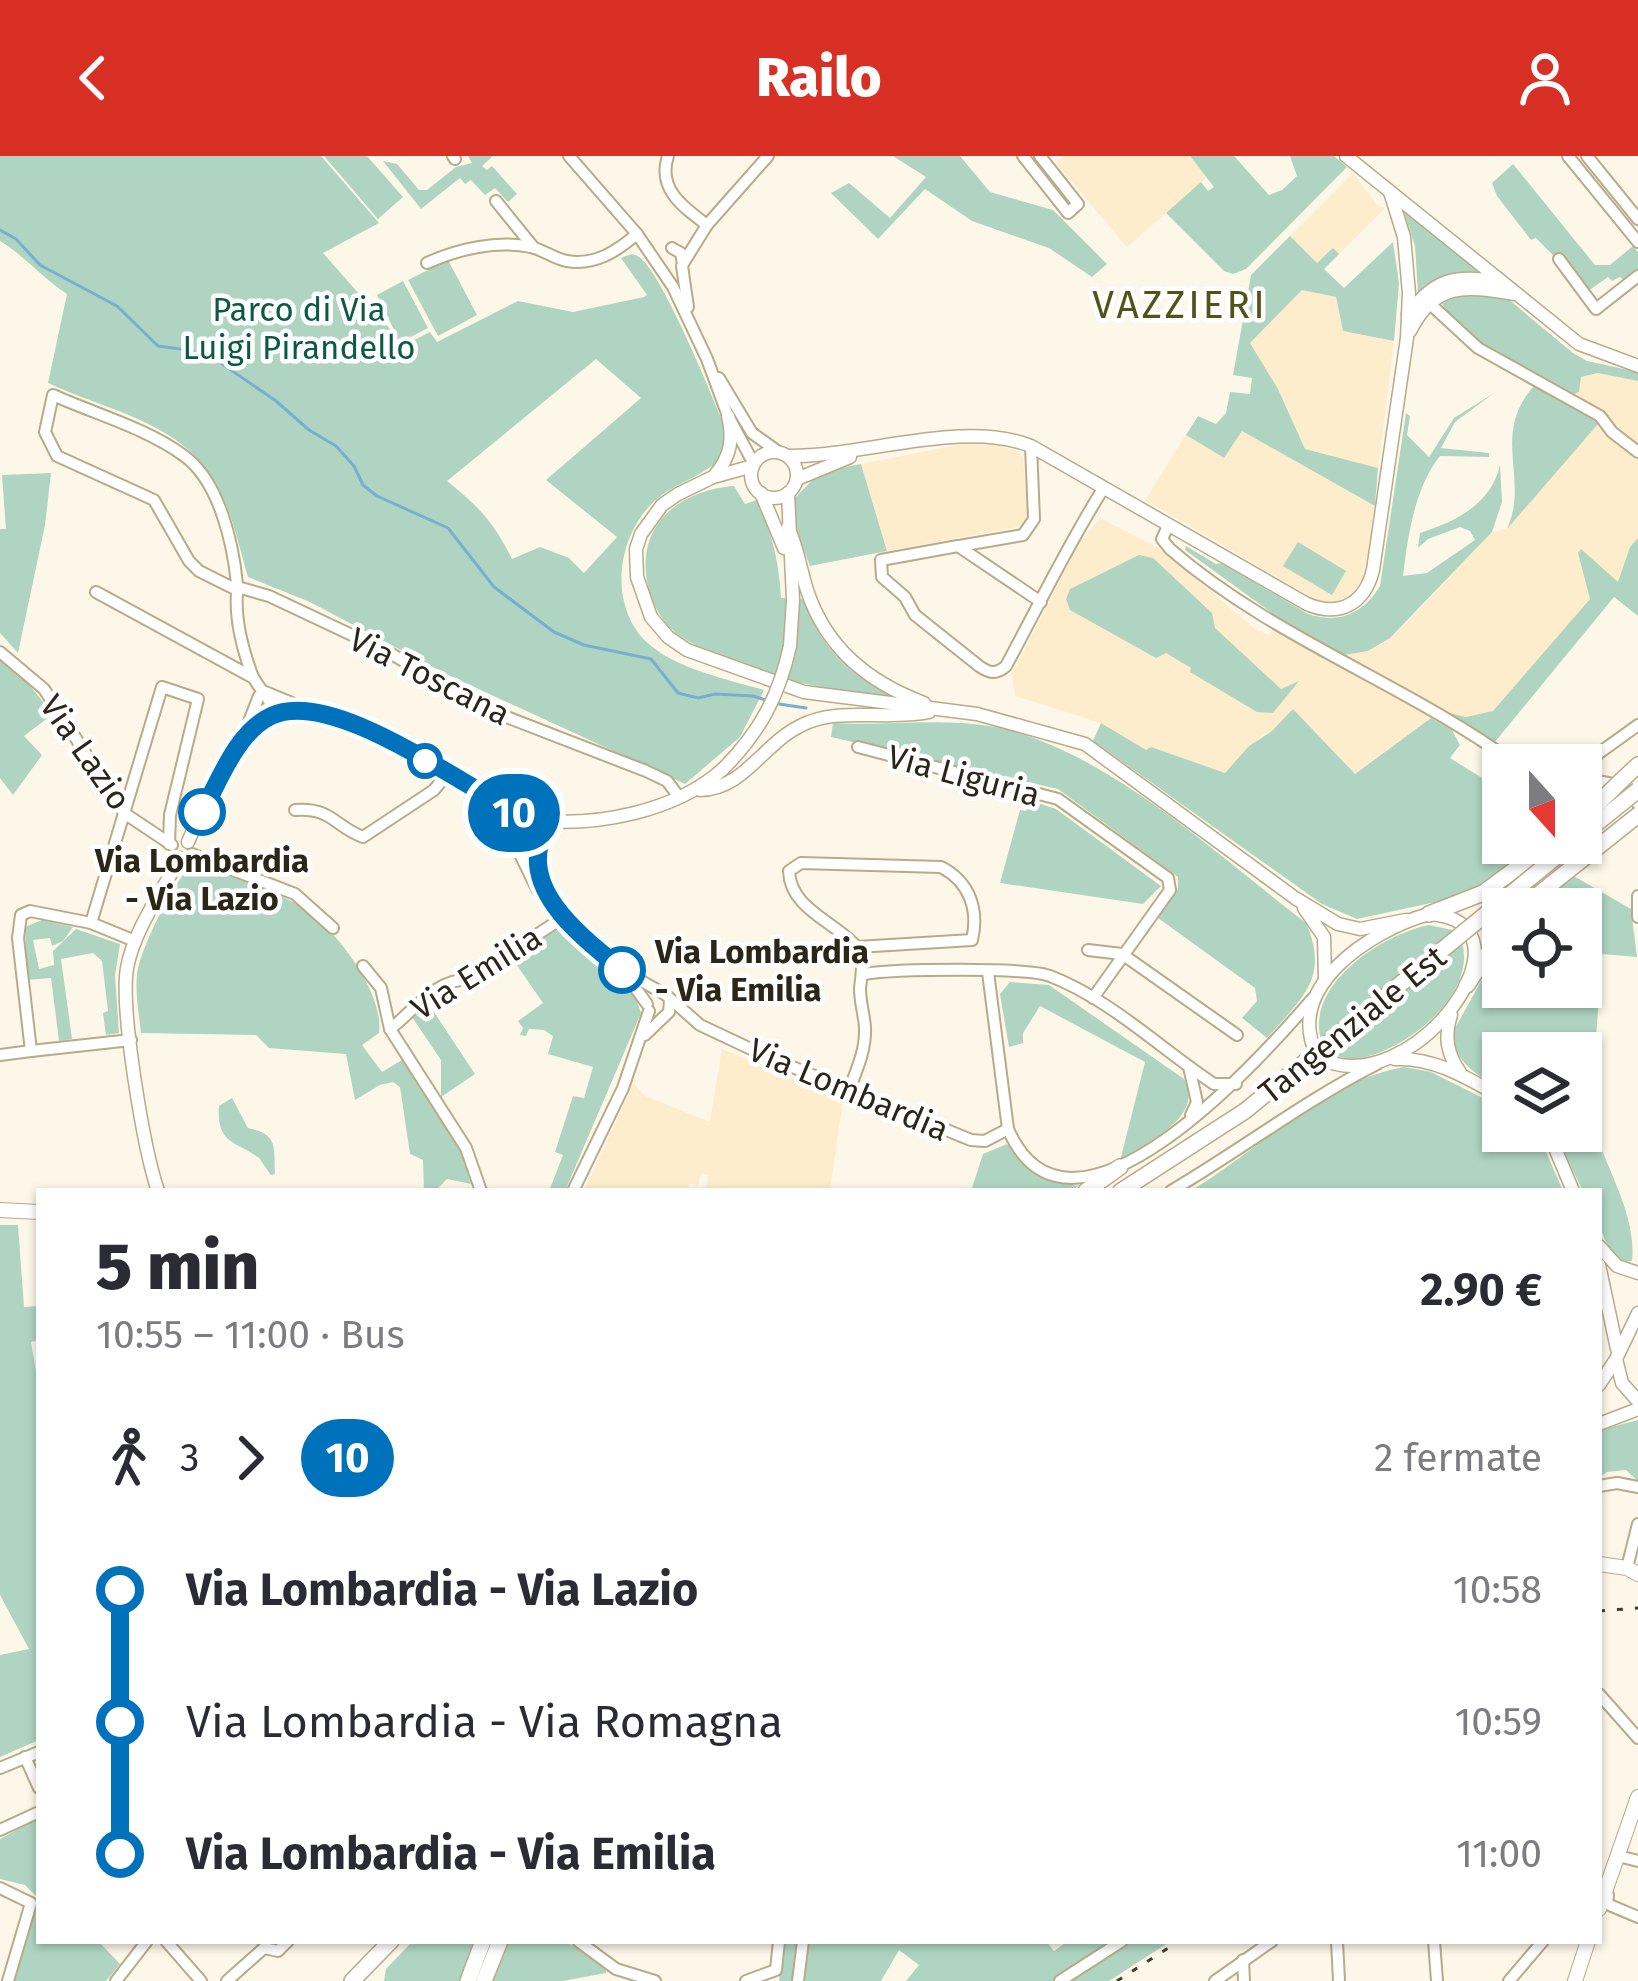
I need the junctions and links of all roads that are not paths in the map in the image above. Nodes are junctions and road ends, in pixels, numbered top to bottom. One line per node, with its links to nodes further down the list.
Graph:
1 (569, 156): 14 (street)
2 (668, 156): 13 (street)
3 (768, 156): 13 (street)
4 (1346, 156): 8 (street)
5 (1568, 156): 11 (street)
6 (1587, 156): 9 (street)
7 (1033, 158): 7 (street)
8 (1390, 192): 23 (street); 26 (street)
9 (1617, 193): 11 (street); 12 (street)
10 (496, 201): 16 (street)
11 (1605, 202): 15 (street)
12 (1638, 219)
13 (707, 225): 17 (street); 20 (street)
14 (637, 234): 16 (street); 17 (street); 21 (street)
15 (1638, 242)
16 (534, 248): 19 (street)
17 (670, 249): 20 (street); 21 (street)
18 (1558, 259): 22 (street)
19 (428, 263)
20 (683, 264): 21 (street); 27 (street)
21 (660, 267): 27 (street)
22 (1638, 276)
23 (1502, 281): 24 (street); 25 (street)
24 (1518, 294): 25 (street); 30 (street)
25 (1425, 300): 26 (street); 28 (street); 34 (street)
26 (1408, 314): 28 (street)
27 (691, 322): 29 (street)
28 (1407, 338): 42 (street)
29 (707, 359): 31 (street); 35 (street)
30 (1638, 362)
31 (728, 416): 36 (street); 37 (street)
32 (1031, 446): 33 (street); 40 (street); 44 (street)
33 (874, 449): 35 (street); 38 (street)
34 (1638, 452)
35 (784, 454): 36 (street); 38 (street)
36 (753, 465): 37 (street); 39 (street)
37 (706, 479): 39 (street); 52 (street)
38 (797, 479): 41 (street)
39 (757, 488): 41 (street); 45 (street)
40 (1103, 489): 42 (street); 48 (street)
41 (788, 493): 43 (street)
42 (1168, 526): 56 (street)
43 (788, 527): 45 (street); 52 (street)
44 (958, 546): 48 (street); 48 (street)
45 (790, 566): 62 (street, bridge)
46 (237, 588): 46 (street, Via Toscana); 50 (street, Via Toscana); 64 (street, Via Toscana)
47 (96, 592): 50 (street)
48 (1041, 602)
49 (0, 652): 68 (street, Via Lazio)
50 (258, 688): 51 (street); 53 (street, Via Toscana); 55 (street)
51 (307, 710): 53 (street); 60 (street)
52 (942, 710): 62 (street); 82 (street)
53 (272, 716): 55 (street)
54 (1638, 724): 58 (street)
55 (240, 743): 77 (street)
56 (1482, 744)
57 (858, 748): 93 (street, Via Liguria)
58 (1602, 754)
59 (1638, 766): 65 (main road, bridge)
60 (452, 777): 67 (street); 69 (street); 74 (street)
61 (1602, 785): 66 (street)
62 (700, 790): 64 (street)
63 (1638, 790): 72 (main road, bridge)
64 (679, 797): 71 (street)
65 (1602, 799)
66 (1638, 804)
67 (295, 810)
68 (124, 813): 77 (street, Via Lazio); 77 (street); 88 (street)
69 (512, 813): 73 (street); 74 (street)
70 (1638, 815): 80 (main road)
71 (596, 819): 73 (street); 75 (street)
72 (1602, 819)
73 (532, 820): 75 (street)
74 (500, 825): 76 (street)
75 (539, 843): 76 (street); 83 (street, Via Lombardia)
76 (516, 846): 83 (street, Via Lombardia)
77 (181, 849): 89 (street, Via Lazio); 90 (street)
78 (1522, 864): 84 (main road)
79 (1547, 864): 128 (main road, Tangenziale Est, bridge)
80 (1544, 888)
81 (1638, 896): 86 (street)
82 (1295, 898): 87 (street); 99 (street)
83 (554, 904): 85 (street, Via Lombardia)
84 (1429, 914): 87 (street); 100 (street)
85 (564, 917): 96 (street, Via Lombardia); 107 (street, Via Emilia)
86 (1638, 917)
87 (1406, 920): 99 (street)
88 (92, 923): 90 (street); 110 (street)
89 (333, 928)
90 (135, 941): 109 (street)
91 (857, 947): 91 (street); 98 (street)
92 (1088, 950): 93 (street)
93 (1123, 954): 103 (street, Via Liguria); 108 (street)
94 (1482, 962): 100 (main road)
95 (363, 966): 107 (street)
96 (624, 971): 102 (street, Via Lombardia); 105 (street, Via Lombardia)
97 (988, 972): 98 (street); 103 (street); 119 (street)
98 (864, 974): 117 (street)
99 (1325, 980): 101 (street)
100 (1467, 985): 104 (street)
101 (1315, 995): 112 (street); 115 (street)
102 (664, 997): 105 (street); 105 (street); 106 (street, Via Lombardia)
103 (1093, 998): 113 (street)
104 (1454, 1007): 112 (street); 114 (street)
105 (656, 1012): 106 (street, Via Lombardia); 126 (street)
106 (692, 1019): 117 (street, Via Lombardia)
107 (390, 1029): 125 (street)
108 (1238, 1035)
109 (131, 1040): 110 (street); 121 (street)
110 (31, 1051): 111 (street)
111 (0, 1055)
112 (1383, 1061): 114 (street); 129 (street)
113 (1189, 1067): 115 (street); 118 (street)
114 (1462, 1075): 116 (street)
115 (1236, 1084): 118 (street)
116 (1482, 1086)
117 (849, 1090): 119 (street, Via Lombardia)
118 (1185, 1124): 122 (street)
119 (1008, 1129): 122 (street)
120 (1557, 1152): 130 (street)
121 (149, 1164): 123 (street); 124 (street)
122 (1120, 1167): 127 (main road)
123 (146, 1188)
124 (157, 1188)
125 (480, 1188)
126 (574, 1188)
127 (1090, 1188)
128 (1126, 1188)
129 (1176, 1188)
130 (1573, 1188)
131 (0, 1210): 132 (main road)
132 (36, 1212)
133 (1602, 1249): 134 (street)
134 (1638, 1273)
135 (1602, 1280): 137 (street)
136 (1638, 1312): 137 (street)
137 (1617, 1354): 138 (street); 139 (street)
138 (1602, 1379)
139 (1638, 1405): 140 (street)
140 (1602, 1423)
141 (1602, 1486): 142 (street)
142 (1638, 1487)
143 (1638, 1524): 145 (street)
144 (1602, 1565): 145 (main road)
145 (1633, 1571)
146 (1602, 1698): 147 (street)
147 (1636, 1738)
148 (36, 1753): 149 (street)
149 (25, 1757): 150 (street); 151 (street)
150 (0, 1768)
151 (36, 1781)
152 (1638, 1797): 155 (main road)
153 (36, 1813): 154 (street)
154 (0, 1830)
155 (1618, 1856): 156 (street); 157 (main road)
156 (1638, 1861)
157 (1605, 1880): 159 (street)
158 (0, 1888): 176 (street)
159 (1638, 1917)
160 (145, 1944): 177 (street)
161 (169, 1944): 178 (street)
162 (285, 1944): 179 (street)
163 (388, 1944): 180 (main road)
164 (482, 1944): 181 (main road)
165 (499, 1944): 182 (main road)
166 (582, 1944): 183 (street)
167 (779, 1944): 184 (street)
168 (802, 1944): 185 (street)
169 (1117, 1944): 186 (street)
170 (1267, 1944): 175 (street)
171 (1337, 1944): 189 (street)
172 (1433, 1944): 190 (street)
173 (1541, 1944): 191 (street)
174 (1587, 1944): 192 (main road)
175 (1243, 1960): 187 (street); 188 (street)
176 (8, 1981)
177 (116, 1981)
178 (201, 1981)
179 (227, 1981)
180 (352, 1981)
181 (468, 1981)
182 (484, 1981)
183 (655, 1981)
184 (746, 1981)
185 (797, 1981)
186 (1060, 1981)
187 (1215, 1981)
188 (1244, 1981)
189 (1339, 1981)
190 (1437, 1981)
191 (1508, 1981)
192 (1575, 1981)

